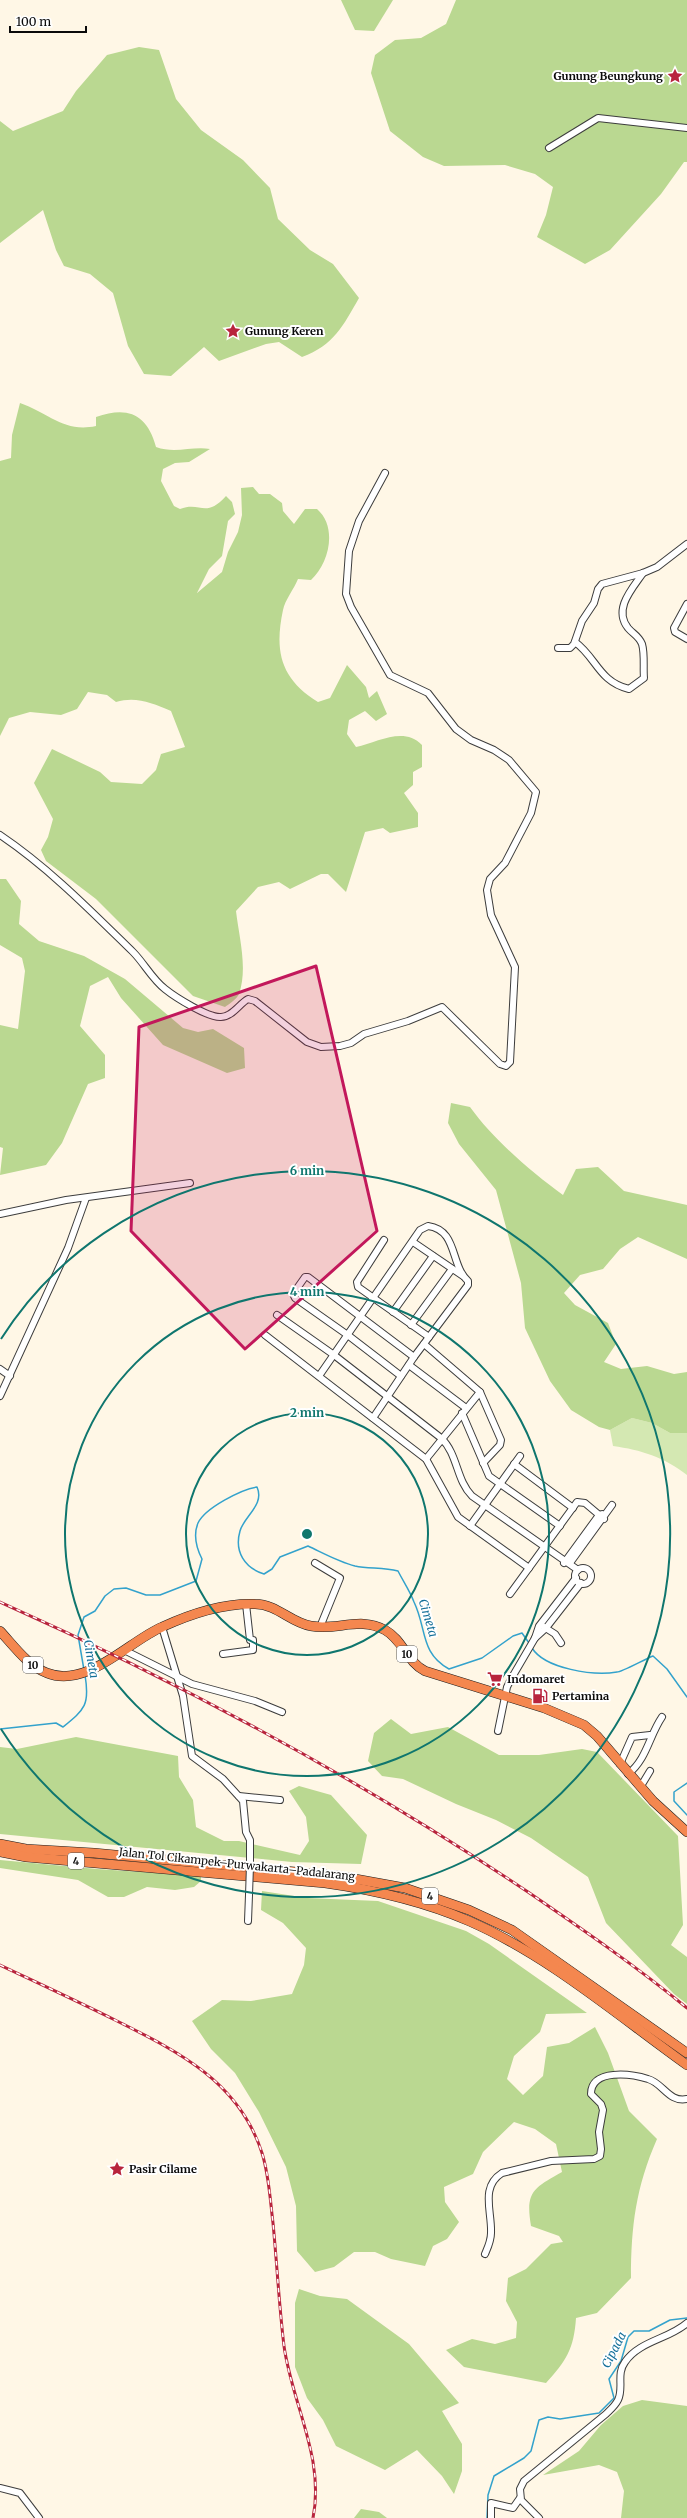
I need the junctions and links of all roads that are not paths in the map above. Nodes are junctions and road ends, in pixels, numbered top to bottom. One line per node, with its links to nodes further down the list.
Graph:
1 (687, 128): 2 (street)
2 (549, 148)
3 (384, 473): 10 (street)
4 (687, 544): 5 (street)
5 (643, 573): 8 (street); 8 (street)
6 (687, 604): 7 (street)
7 (687, 639)
8 (575, 642): 9 (street)
9 (558, 648)
10 (0, 835)
11 (190, 1183): 12 (street)
12 (86, 1198): 13 (street); 32 (street)
13 (0, 1214)
14 (384, 1240): 19 (street)
15 (413, 1242): 16 (street); 18 (street); 19 (street)
16 (433, 1256): 17 (street); 20 (street)
17 (452, 1269): 18 (street); 23 (street)
18 (463, 1276): 26 (street)
19 (375, 1299): 20 (street); 22 (street)
20 (393, 1312): 23 (street)
21 (278, 1315): 28 (street)
22 (361, 1317): 25 (street); 25 (street); 29 (street)
23 (411, 1325): 26 (street)
24 (265, 1335): 33 (street)
25 (349, 1336): 28 (street); 34 (street)
26 (429, 1337): 27 (street)
27 (424, 1344): 29 (street); 35 (street)
28 (334, 1355): 33 (street); 37 (street)
29 (414, 1356): 30 (street)
30 (408, 1365): 34 (street); 38 (street)
31 (0, 1369): 32 (street)
32 (10, 1376): 36 (street)
33 (319, 1376): 39 (street)
34 (401, 1376): 37 (street)
35 (480, 1392): 38 (street); 43 (street)
36 (0, 1396)
37 (387, 1397): 39 (street); 40 (street)
38 (464, 1410): 40 (street); 43 (street)
39 (373, 1418): 42 (street)
40 (441, 1438): 42 (street); 46 (street)
41 (520, 1456): 44 (street)
42 (426, 1459): 50 (street)
43 (483, 1463): 45 (street)
44 (514, 1464): 45 (street); 48 (street)
45 (499, 1483): 46 (street); 51 (street)
46 (484, 1505): 50 (street); 52 (street)
47 (612, 1505): 49 (street)
48 (572, 1509): 49 (street); 51 (street)
49 (603, 1516): 53 (street)
50 (470, 1526): 55 (street)
51 (559, 1526): 52 (street)
52 (542, 1545): 53 (street); 55 (street)
53 (567, 1562): 56 (street)
54 (315, 1564): 63 (street)
55 (528, 1567): 59 (street)
56 (577, 1570): 57 (street); 58 (street)
57 (576, 1578): 58 (street); 61 (street)
58 (581, 1583): 64 (street)
59 (510, 1594)
60 (246, 1604): 62 (highway, 10); 63 (highway, 10); 69 (street)
61 (540, 1624): 64 (street); 66 (street)
62 (162, 1626): 68 (highway, 10); 70 (street)
63 (320, 1627): 71 (highway, 10)
64 (546, 1628): 66 (street); 67 (street)
65 (0, 1631): 68 (highway, 10)
66 (534, 1640): 71 (street)
67 (561, 1643)
68 (124, 1650): 70 (street)
69 (223, 1654)
70 (177, 1676): 72 (street); 80 (street)
71 (505, 1696): 74 (street); 76 (highway, 10)
72 (282, 1712)
73 (662, 1717): 75 (street)
74 (498, 1731)
75 (650, 1735): 76 (street); 78 (street)
76 (620, 1764): 78 (highway, 10)
77 (650, 1770): 79 (street)
78 (628, 1774): 79 (highway, 10)
79 (641, 1786): 82 (highway, 10)
80 (239, 1796): 81 (street); 85 (street, bridge)
81 (280, 1800)
82 (687, 1832)
83 (0, 1844): 86 (highway, Jalan Tol Cikampek–Purwakarta–Padalarang / 4)
84 (0, 1852): 87 (highway, Jalan Tol Cikampek–Purwakarta–Padalarang / 4)
85 (248, 1921)
86 (687, 2053)
87 (687, 2065)
88 (687, 2100): 89 (street)
89 (485, 2254)
90 (687, 2323): 92 (street)
91 (0, 2488): 93 (street)
92 (520, 2498): 94 (street); 95 (street)
93 (39, 2518)
94 (492, 2518)
95 (539, 2518)

